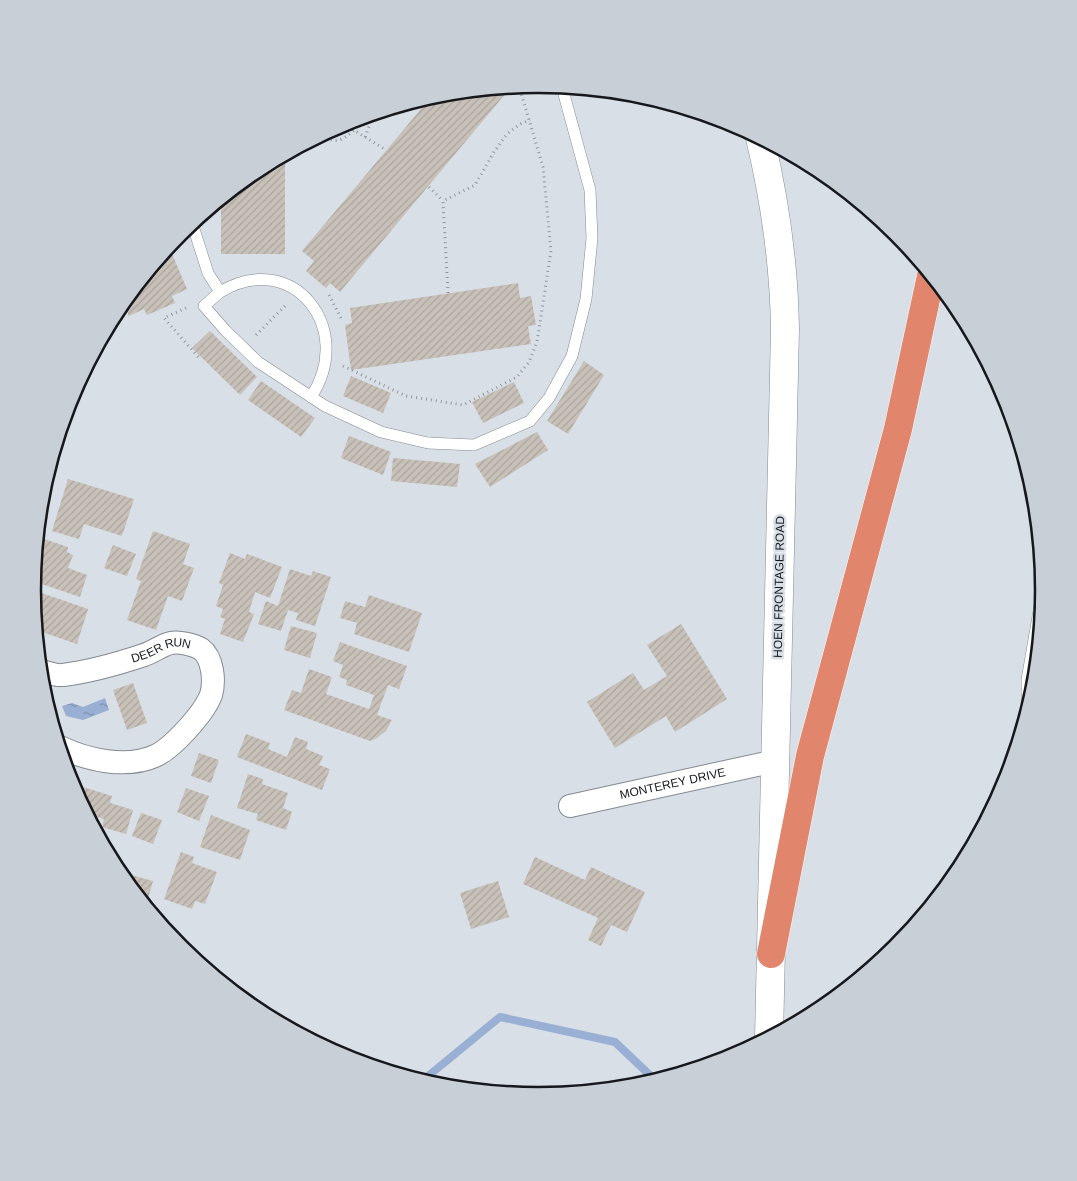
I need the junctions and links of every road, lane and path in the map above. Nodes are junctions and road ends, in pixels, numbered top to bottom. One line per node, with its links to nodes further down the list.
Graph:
1 (521, 94): 3 (path)
2 (564, 94): 21 (lane)
3 (530, 120): 11 (path); 20 (path)
4 (370, 123): 6 (path)
5 (354, 130): 6 (path); 7 (path)
6 (365, 137): 9 (path)
7 (329, 140)
8 (762, 147): 24 (street, HOEN FRONTAGE ROAD)
9 (386, 150)
10 (429, 186): 11 (path)
11 (443, 201): 16 (path)
12 (195, 232): 14 (lane)
13 (930, 285): 26 (highway)
14 (220, 292): 21 (lane); 21 (lane)
15 (327, 293): 19 (path)
16 (448, 293)
17 (286, 305): 18 (path)
18 (272, 319)
19 (343, 326)
20 (344, 358)
21 (311, 398)
22 (49, 673): 23 (street, DEER RUN)
23 (68, 750)
24 (775, 761): 25 (street, MONTEREY DRIVE); 26 (street, HOEN FRONTAGE ROAD)
25 (570, 806)
26 (771, 954): 27 (street, HOEN FRONTAGE ROAD)
27 (769, 1030)

